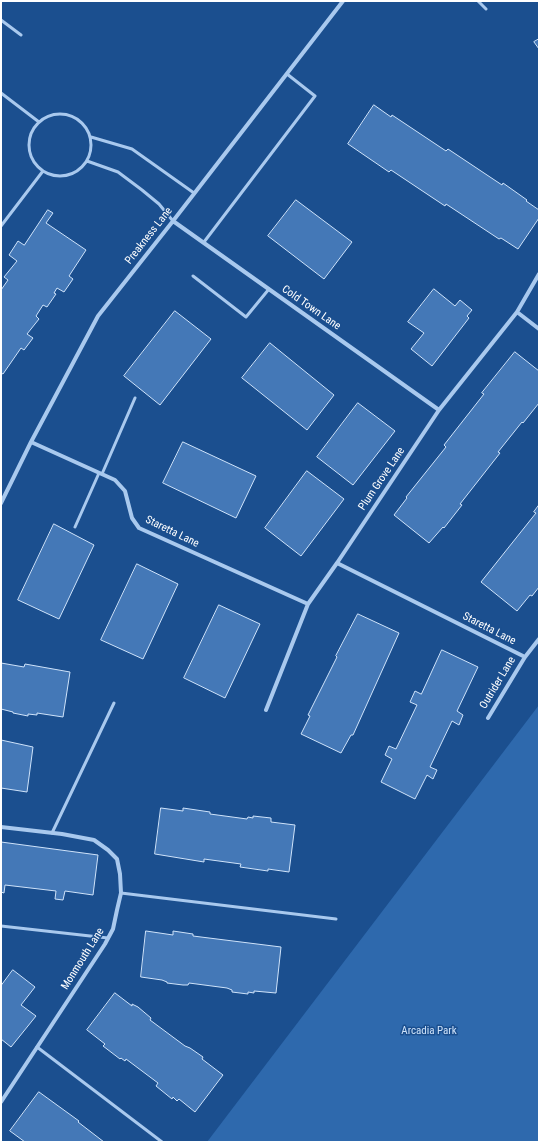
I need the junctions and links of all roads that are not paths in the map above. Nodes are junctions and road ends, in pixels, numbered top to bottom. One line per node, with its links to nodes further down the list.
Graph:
1 (343, 1): 6 (street, Preakness Lane)
2 (478, 1): 3 (lane)
3 (486, 9)
4 (1, 20): 5 (lane)
5 (21, 35)
6 (287, 74): 12 (street, Preakness Lane); 15 (lane)
7 (1, 93): 8 (lane)
8 (39, 122): 9 (lane); 11 (lane)
9 (91, 137): 10 (lane); 12 (lane)
10 (87, 161): 11 (lane); 13 (lane)
11 (43, 171): 14 (lane)
12 (194, 193): 13 (street, Preakness Lane)
13 (173, 221): 15 (street, Cold Town Lane); 23 (street, Preakness Lane)
14 (1, 226)
15 (204, 242): 18 (street, Cold Town Lane)
16 (539, 274): 19 (street, Plum Grove Lane)
17 (193, 276): 18 (lane)
18 (269, 288): 22 (street, Cold Town Lane)
19 (517, 312): 20 (street); 22 (street, Plum Grove Lane)
20 (539, 329)
21 (135, 398): 24 (lane)
22 (439, 410): 27 (street, Plum Grove Lane)
23 (31, 442): 24 (street, Staretta Lane); 25 (street, Preakness Lane)
24 (100, 474): 26 (lane); 28 (street, Staretta Lane)
25 (1, 503)
26 (75, 527)
27 (337, 563): 28 (street, Plum Grove Lane); 30 (street, Staretta Lane)
28 (308, 604): 32 (street, Plum Grove Lane)
29 (539, 639): 30 (street, Outrider Lane)
30 (525, 657): 33 (street, Outrider Lane)
31 (114, 703): 35 (lane)
32 (266, 710)
33 (488, 718)
34 (1, 827): 35 (street, Monmouth Lane)
35 (52, 833): 36 (street, Monmouth Lane)
36 (121, 893): 37 (lane); 39 (street, Monmouth Lane)
37 (336, 919)
38 (1, 926): 39 (lane)
39 (108, 938): 40 (street, Monmouth Lane)
40 (38, 1047): 41 (street, Monmouth Lane); 42 (lane)
41 (1, 1102)
42 (162, 1142)

